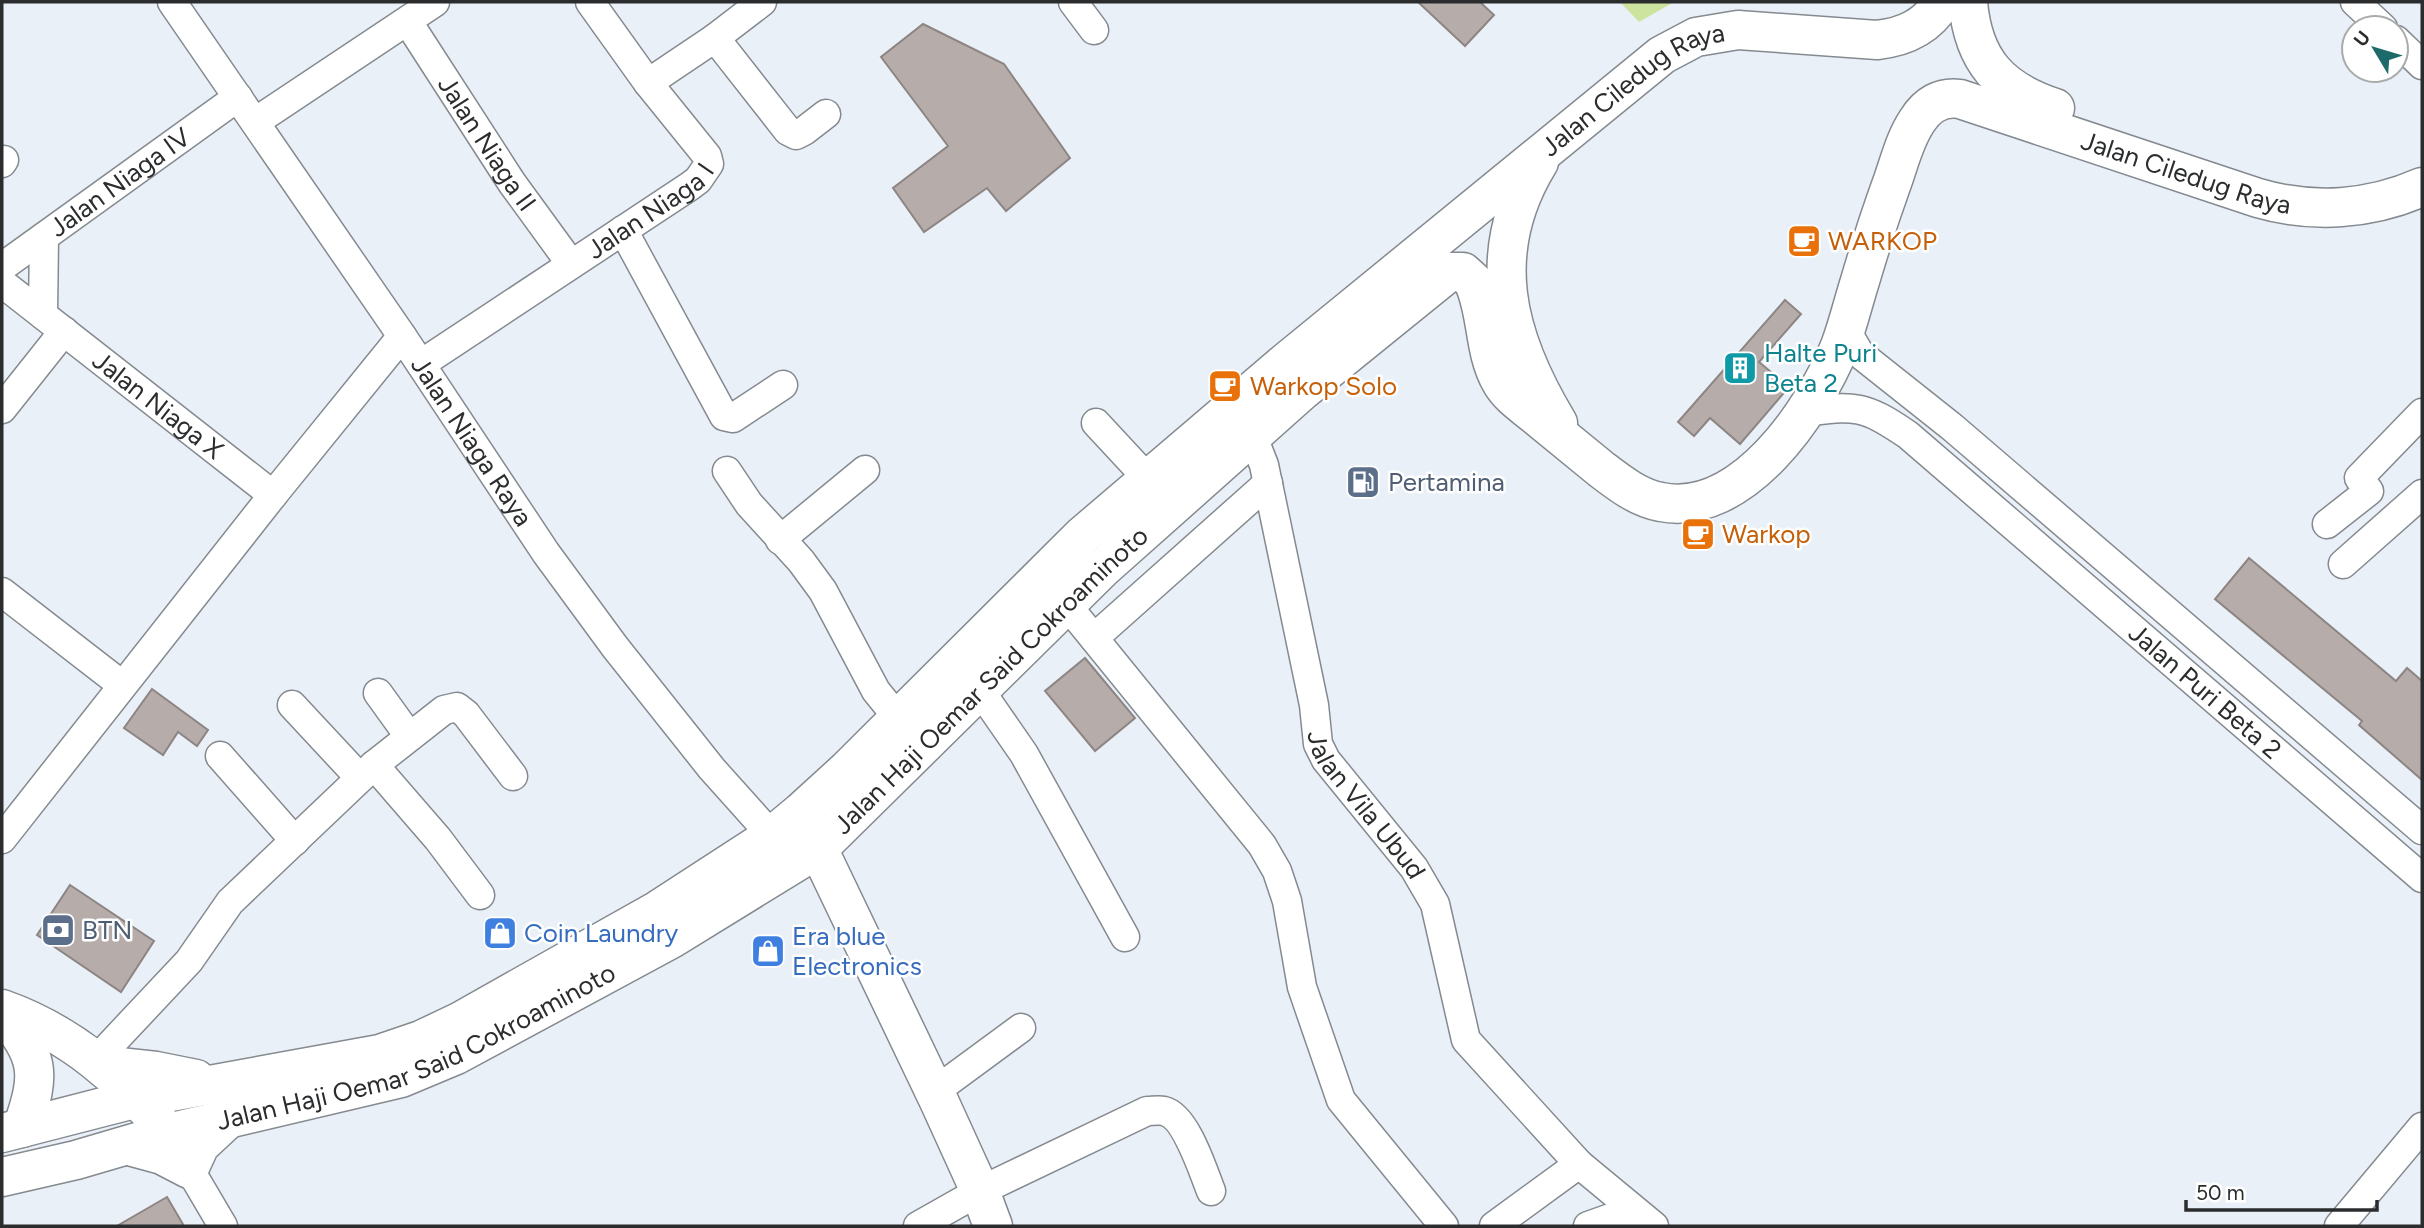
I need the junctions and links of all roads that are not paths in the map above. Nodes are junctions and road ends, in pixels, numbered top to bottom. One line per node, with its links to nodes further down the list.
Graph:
1 (172, 2): 14 (street, Jalan Niaga Raya)
2 (435, 2): 10 (street)
3 (590, 2): 13 (street, Jalan Niaga I)
4 (762, 2): 12 (street)
5 (1073, 2): 11 (street)
6 (1942, 2): 17 (main road, Jalan Ciledug Raya)
7 (1968, 2): 18 (main road)
8 (2355, 2): 9 (street)
9 (2368, 14)
10 (408, 22): 16 (street); 22 (street, Jalan Niaga II)
11 (1094, 30)
12 (715, 38): 13 (street); 15 (street)
13 (648, 83): 19 (street, Jalan Niaga I)
14 (238, 97): 16 (street, Jalan Niaga Raya); 20 (street, Jalan Niaga IV)
15 (826, 114)
16 (255, 122): 28 (street, Jalan Niaga Raya)
17 (1553, 142): 21 (main road, Jalan Ciledug Raya); 39 (main road)
18 (2422, 185): 27 (main road, Jalan Ciledug Raya)
19 (622, 230): 22 (street, Jalan Niaga I); 30 (street)
20 (44, 237): 23 (street, Jalan Niaga IV); 26 (street)
21 (1434, 262): 25 (main road, Jalan Ciledug Raya); 39 (main road)
22 (571, 264): 29 (street, Jalan Niaga I)
23 (2, 267)
24 (2, 283): 26 (street, Jalan Niaga X)
25 (1376, 309): 31 (main road, Jalan Haji Oemar Said Cokroaminoto); 38 (main road, Jalan Haji Oemar Said Cokroaminoto)
26 (54, 323): 33 (street); 46 (street, Jalan Niaga X)
27 (1846, 330): 32 (street, Jalan Puri Beta 2); 34 (main road)
28 (402, 336): 29 (street, Jalan Niaga Raya); 46 (street)
29 (421, 364): 68 (street, Jalan Niaga Raya)
30 (783, 385)
31 (1239, 402): 38 (street, Jalan Vila Ubud); 43 (main road, Jalan Haji Oemar Said Cokroaminoto)
32 (1926, 407): 37 (street); 42 (street, Jalan Puri Beta 2)
33 (2, 409)
34 (1803, 412): 37 (street, Jalan Puri Beta 2); 39 (main road)
35 (2422, 414): 48 (street)
36 (1096, 422): 43 (street)
37 (1908, 435): 47 (street, Jalan Puri Beta 2)
38 (1253, 437): 44 (street, Jalan Vila Ubud); 52 (main road, Jalan Haji Oemar Said Cokroaminoto)
39 (1572, 446)
40 (864, 470): 49 (street)
41 (727, 471): 49 (street)
42 (2008, 475): 47 (street); 54 (street, Jalan Puri Beta 2)
43 (1148, 479): 60 (main road, Jalan Haji Oemar Said Cokroaminoto)
44 (1268, 483): 53 (street); 83 (street, Jalan Vila Ubud)
45 (2422, 494): 50 (street)
46 (273, 495): 55 (street)
47 (1989, 505): 58 (street, Jalan Puri Beta 2)
48 (2327, 524)
49 (780, 540): 60 (street)
50 (2343, 564)
51 (2, 592): 55 (street)
52 (1066, 604): 53 (street); 56 (main road, Jalan Haji Oemar Said Cokroaminoto)
53 (1094, 638): 92 (street)
54 (2234, 669): 58 (street); 65 (street, Jalan Puri Beta 2)
55 (122, 685): 66 (street)
56 (979, 689): 68 (main road, Jalan Haji Oemar Said Cokroaminoto); 71 (street)
57 (378, 693): 61 (street)
58 (2212, 697): 69 (street, Jalan Puri Beta 2)
59 (292, 705): 63 (street)
60 (898, 718): 68 (main road, Jalan Haji Oemar Said Cokroaminoto)
61 (409, 736): 63 (street); 64 (street)
62 (220, 756): 67 (street)
63 (367, 772): 67 (street); 70 (street)
64 (513, 776)
65 (2422, 830)
66 (2, 839)
67 (295, 841): 74 (street)
68 (794, 850): 75 (main road, Jalan Haji Oemar Said Cokroaminoto); 76 (main road); 78 (main road, Jalan Haji Oemar Said Cokroaminoto)
69 (2422, 878)
70 (480, 895)
71 (1125, 937)
72 (2, 1010): 74 (main road); 80 (main road)
73 (1021, 1028): 76 (street)
74 (99, 1063): 75 (main road); 77 (main road)
75 (227, 1081): 77 (main road, Jalan Haji Oemar Said Cokroaminoto)
76 (934, 1092): 86 (main road)
77 (138, 1098): 80 (main road, Jalan Haji Oemar Said Cokroaminoto); 81 (main road)
78 (229, 1119): 81 (main road, Jalan Haji Oemar Said Cokroaminoto); 84 (main road)
79 (2422, 1128): 95 (street)
80 (12, 1130)
81 (167, 1133): 82 (main road, Jalan Haji Oemar Said Cokroaminoto); 84 (street)
82 (129, 1146): 84 (main road); 85 (main road, Jalan Haji Oemar Said Cokroaminoto)
83 (1579, 1164): 88 (street, Jalan Vila Ubud); 93 (street)
84 (189, 1169): 89 (street)
85 (2, 1177)
86 (980, 1191): 87 (street); 90 (street); 91 (main road)
87 (1211, 1191)
88 (1644, 1218): 94 (street, Jalan Vila Ubud)
89 (223, 1226)
90 (918, 1226)
91 (993, 1226)
92 (1444, 1226)
93 (1494, 1226)
94 (1588, 1226)
95 (2339, 1226)

